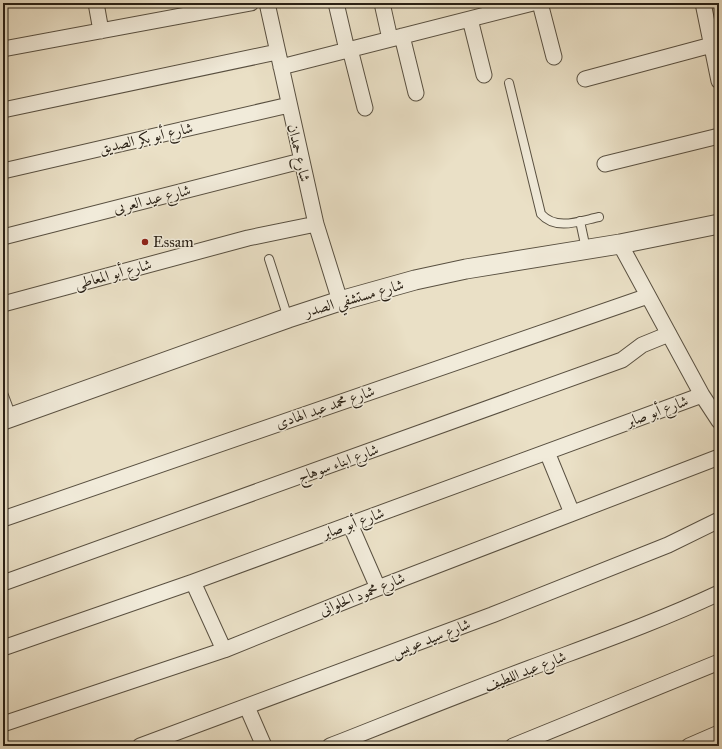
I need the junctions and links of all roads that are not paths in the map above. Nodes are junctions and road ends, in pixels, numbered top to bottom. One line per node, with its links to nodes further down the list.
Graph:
1 (96, 3): 11 (street)
2 (251, 3): 11 (street)
3 (267, 3): 16 (street, شارع حمدان)
4 (336, 3): 15 (street)
5 (382, 3): 12 (street)
6 (533, 3): 9 (street)
7 (540, 3): 17 (street)
8 (703, 3): 13 (street)
9 (492, 8): 10 (street)
10 (470, 19): 12 (street); 19 (street)
11 (101, 31): 14 (street)
12 (396, 38): 15 (street); 23 (street)
13 (715, 44): 20 (street); 21 (street)
14 (3, 49)
15 (349, 50): 18 (street); 25 (street)
16 (277, 52): 18 (street, شارع حمدان); 26 (street)
17 (554, 57)
18 (281, 67): 24 (street, شارع حمدان)
19 (484, 75)
20 (585, 79)
21 (719, 81)
22 (509, 83): 32 (lane)
23 (416, 93)
24 (289, 106): 28 (street, شارع حمدان); 30 (street, شارع أبو بكر الصديق)
25 (365, 108)
26 (3, 110)
27 (719, 136): 29 (street)
28 (301, 161): 33 (street, شارع حمدان); 35 (street, شارع عيد العربى)
29 (605, 164)
30 (3, 170)
31 (599, 217): 32 (lane)
32 (580, 220): 37 (lane)
33 (316, 224): 40 (street, شارع حمدان); 41 (street, شارع أبو المعاطى)
34 (719, 224): 36 (street, شارع مستشفي الصدر)
35 (3, 237)
36 (620, 244): 37 (street, شارع مستشفي الصدر); 39 (street)
37 (586, 249): 40 (street, شارع مستشفي الصدر)
38 (269, 259): 42 (lane)
39 (648, 296): 43 (street); 51 (street, شارع محمد عبد الهادى)
40 (340, 301): 42 (street, شارع مستشفي الصدر)
41 (3, 304)
42 (288, 318): 46 (street, شارع مستشفي الصدر)
43 (669, 334): 45 (street); 55 (street, شارع ابناء سوهاج)
44 (3, 393): 46 (lane)
45 (702, 395): 47 (street); 48 (street, شارع أبو صابر)
46 (7, 418)
47 (719, 421)
48 (547, 452): 50 (street); 53 (street, شارع أبو صابر)
49 (719, 457): 50 (street, شارع محمود الحلوانى)
50 (572, 513): 56 (street, شارع محمود الحلوانى)
51 (3, 519)
52 (719, 520): 61 (street, شارع سيد عويس)
53 (350, 524): 54 (street, شارع أبو صابر); 56 (street)
54 (193, 582): 58 (street, شارع أبو صابر); 59 (street)
55 (3, 583)
56 (378, 588): 59 (street, شارع محمود الحلوانى)
57 (719, 593): 66 (street, شارع عبد اللطيف)
58 (3, 648)
59 (224, 650): 62 (street, شارع محمود الحلوانى)
60 (719, 662): 67 (street)
61 (247, 707): 64 (street, شارع سيد عويس); 65 (street)
62 (3, 724)
63 (719, 732): 68 (street)
64 (140, 746)
65 (264, 746)
66 (330, 746)
67 (513, 746)
68 (689, 746)

